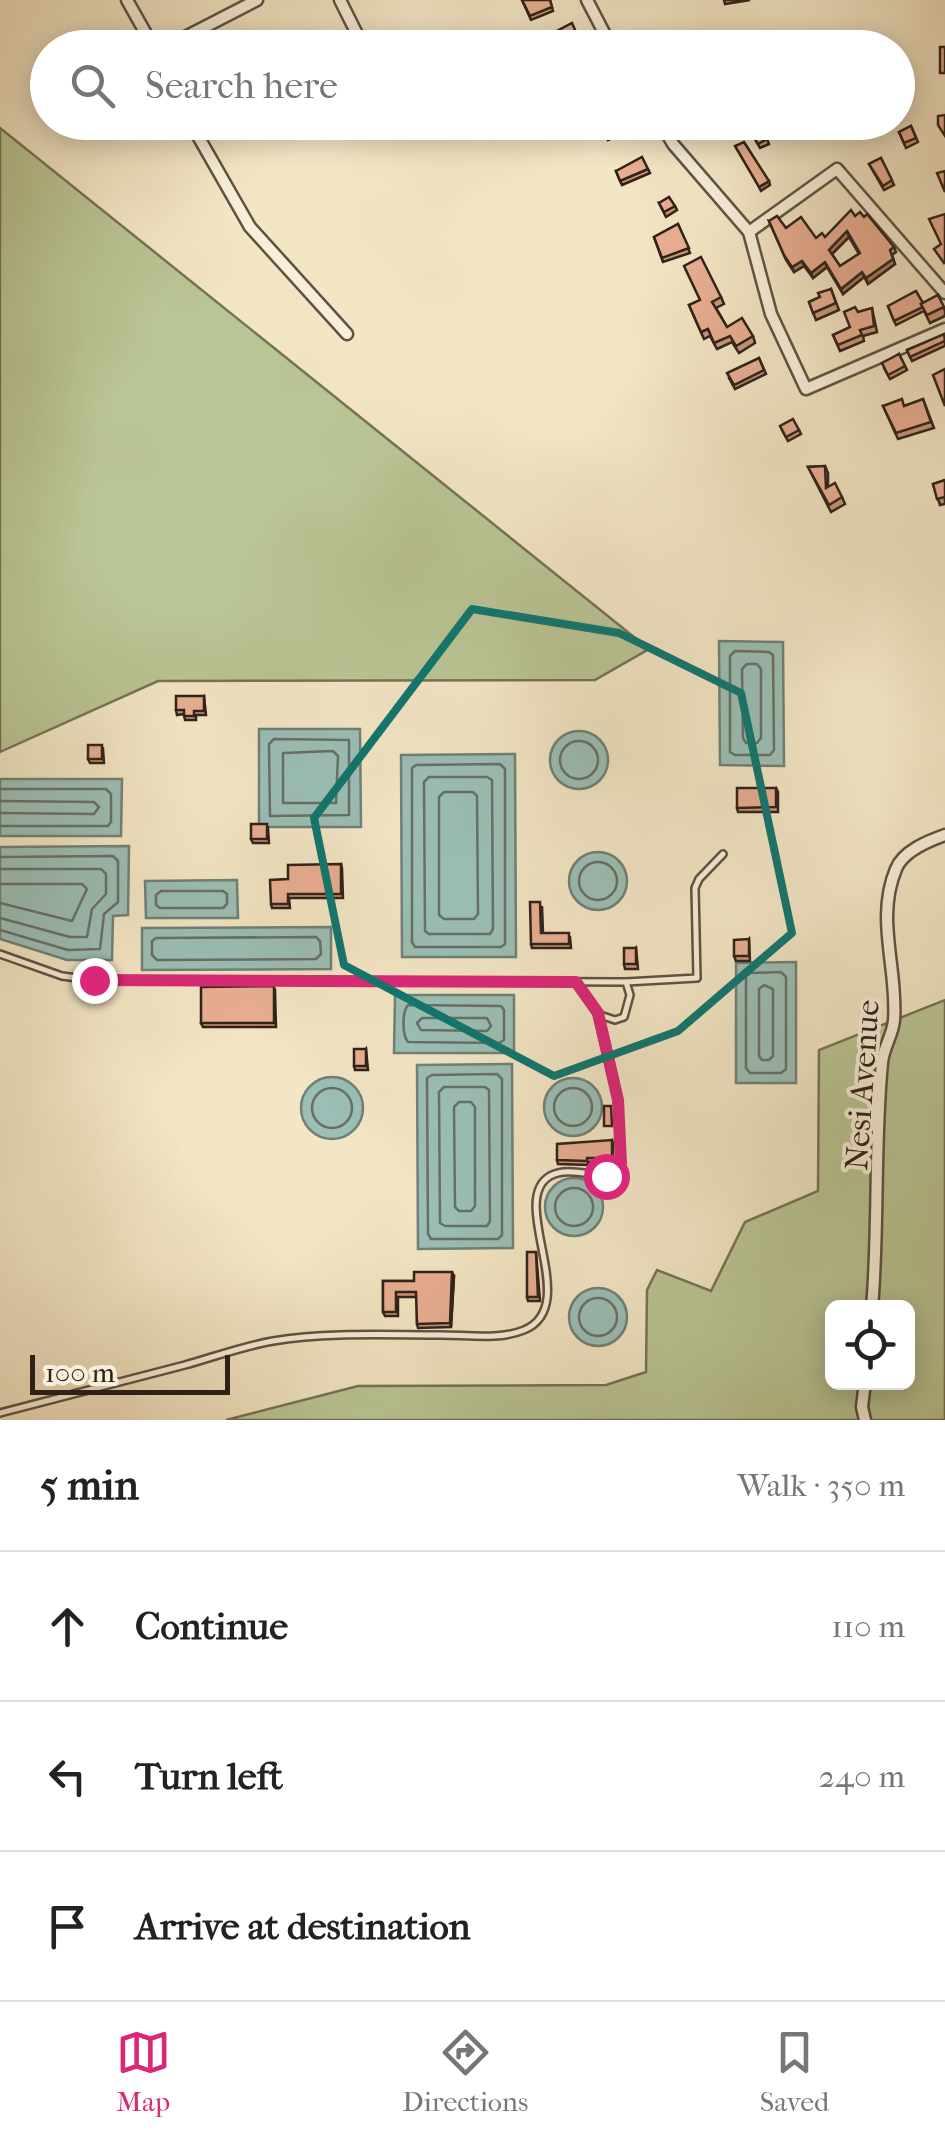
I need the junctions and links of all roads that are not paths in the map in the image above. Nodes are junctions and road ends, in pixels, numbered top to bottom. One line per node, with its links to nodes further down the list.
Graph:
1 (127, 0): 5 (street)
2 (257, 0): 6 (street)
3 (340, 0): 7 (street)
4 (587, 0): 8 (street)
5 (144, 30)
6 (199, 30)
7 (355, 30)
8 (603, 30)
9 (200, 140): 14 (street)
10 (671, 140): 11 (street)
11 (749, 232): 12 (street); 13 (street)
12 (945, 293)
13 (945, 329)
14 (347, 334)
15 (945, 836): 21 (street, Nesi Avenue)
16 (722, 854): 19 (lane)
17 (0, 954): 18 (lane)
18 (576, 982): 19 (lane); 20 (lane)
19 (626, 982): 20 (lane)
20 (598, 1013): 23 (lane)
21 (873, 1300)
22 (864, 1390): 24 (street)
23 (0, 1413)
24 (865, 1420)

